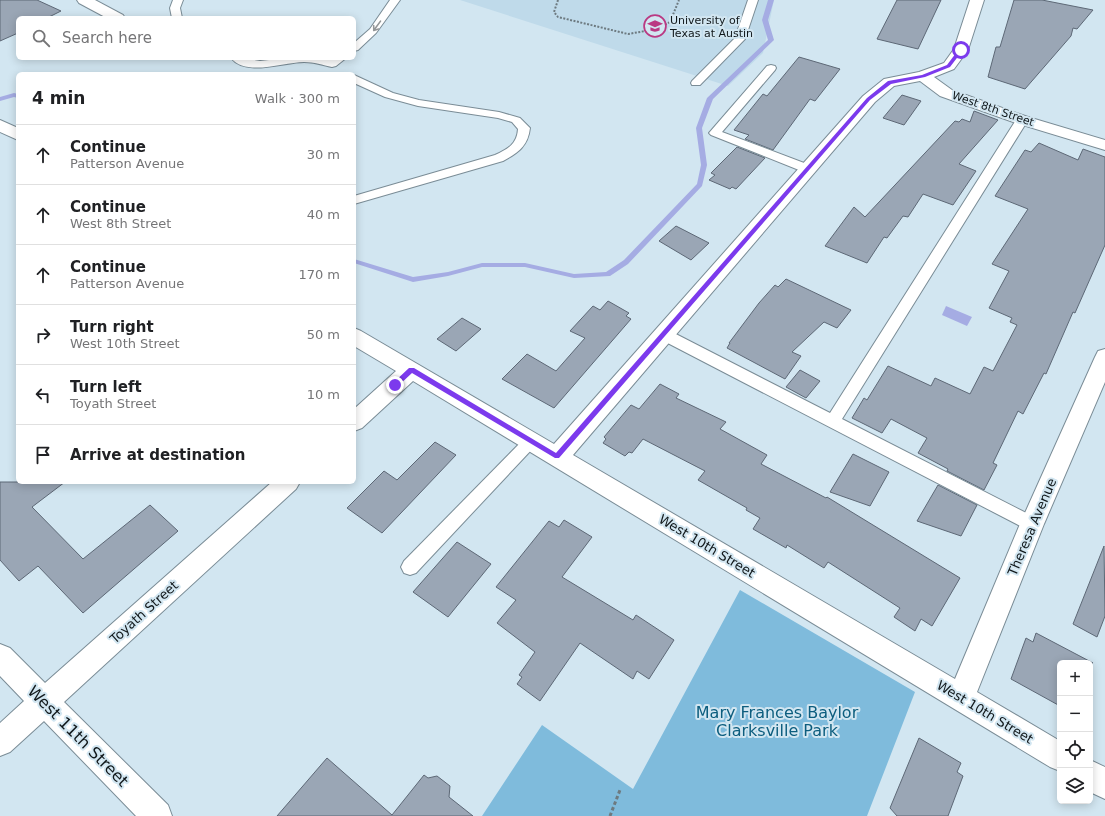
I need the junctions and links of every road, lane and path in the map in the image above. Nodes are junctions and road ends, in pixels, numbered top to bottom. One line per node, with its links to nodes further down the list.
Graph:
1 (84, 0): 8 (street)
2 (178, 0): 9 (lane)
3 (395, 0): 10 (lane, one-way to 10)
4 (558, 0): 5 (path)
5 (679, 0)
6 (753, 0): 19 (lane)
7 (977, 0): 17 (street)
8 (114, 16)
9 (177, 16)
10 (356, 46)
11 (240, 60): 12 (lane)
12 (296, 60)
13 (319, 60): 14 (lane)
14 (336, 61): 16 (lane)
15 (772, 68): 24 (lane)
16 (346, 72)
17 (923, 76): 20 (street, West 8th Street); 24 (street)
18 (356, 79): 25 (lane)
19 (696, 83)
20 (1022, 120): 23 (street, West 8th Street); 31 (lane)
21 (0, 124): 22 (street)
22 (16, 134)
23 (1105, 145)
24 (808, 169): 26 (street)
25 (356, 199)
26 (663, 334): 31 (lane); 33 (street)
27 (356, 337): 29 (street, West 10th Street)
28 (1105, 357): 35 (street, Theresa Avenue)
29 (412, 370): 30 (street); 32 (street, West 10th Street)
30 (356, 420)
31 (833, 421): 35 (lane)
32 (531, 441): 33 (street, West 10th Street); 36 (lane)
33 (557, 456): 38 (street, West 10th Street)
34 (286, 484): 39 (street, Toyath Street)
35 (1032, 524): 38 (street, Theresa Avenue)
36 (410, 567)
37 (0, 657): 39 (street, West 11th Street)
38 (961, 698): 41 (street, West 10th Street)
39 (44, 702): 40 (street, Toyath Street); 45 (street, West 11th Street)
40 (0, 742)
41 (1057, 755)
42 (1093, 777): 43 (street)
43 (1105, 784)
44 (620, 790): 46 (path)
45 (157, 816)
46 (610, 816)

